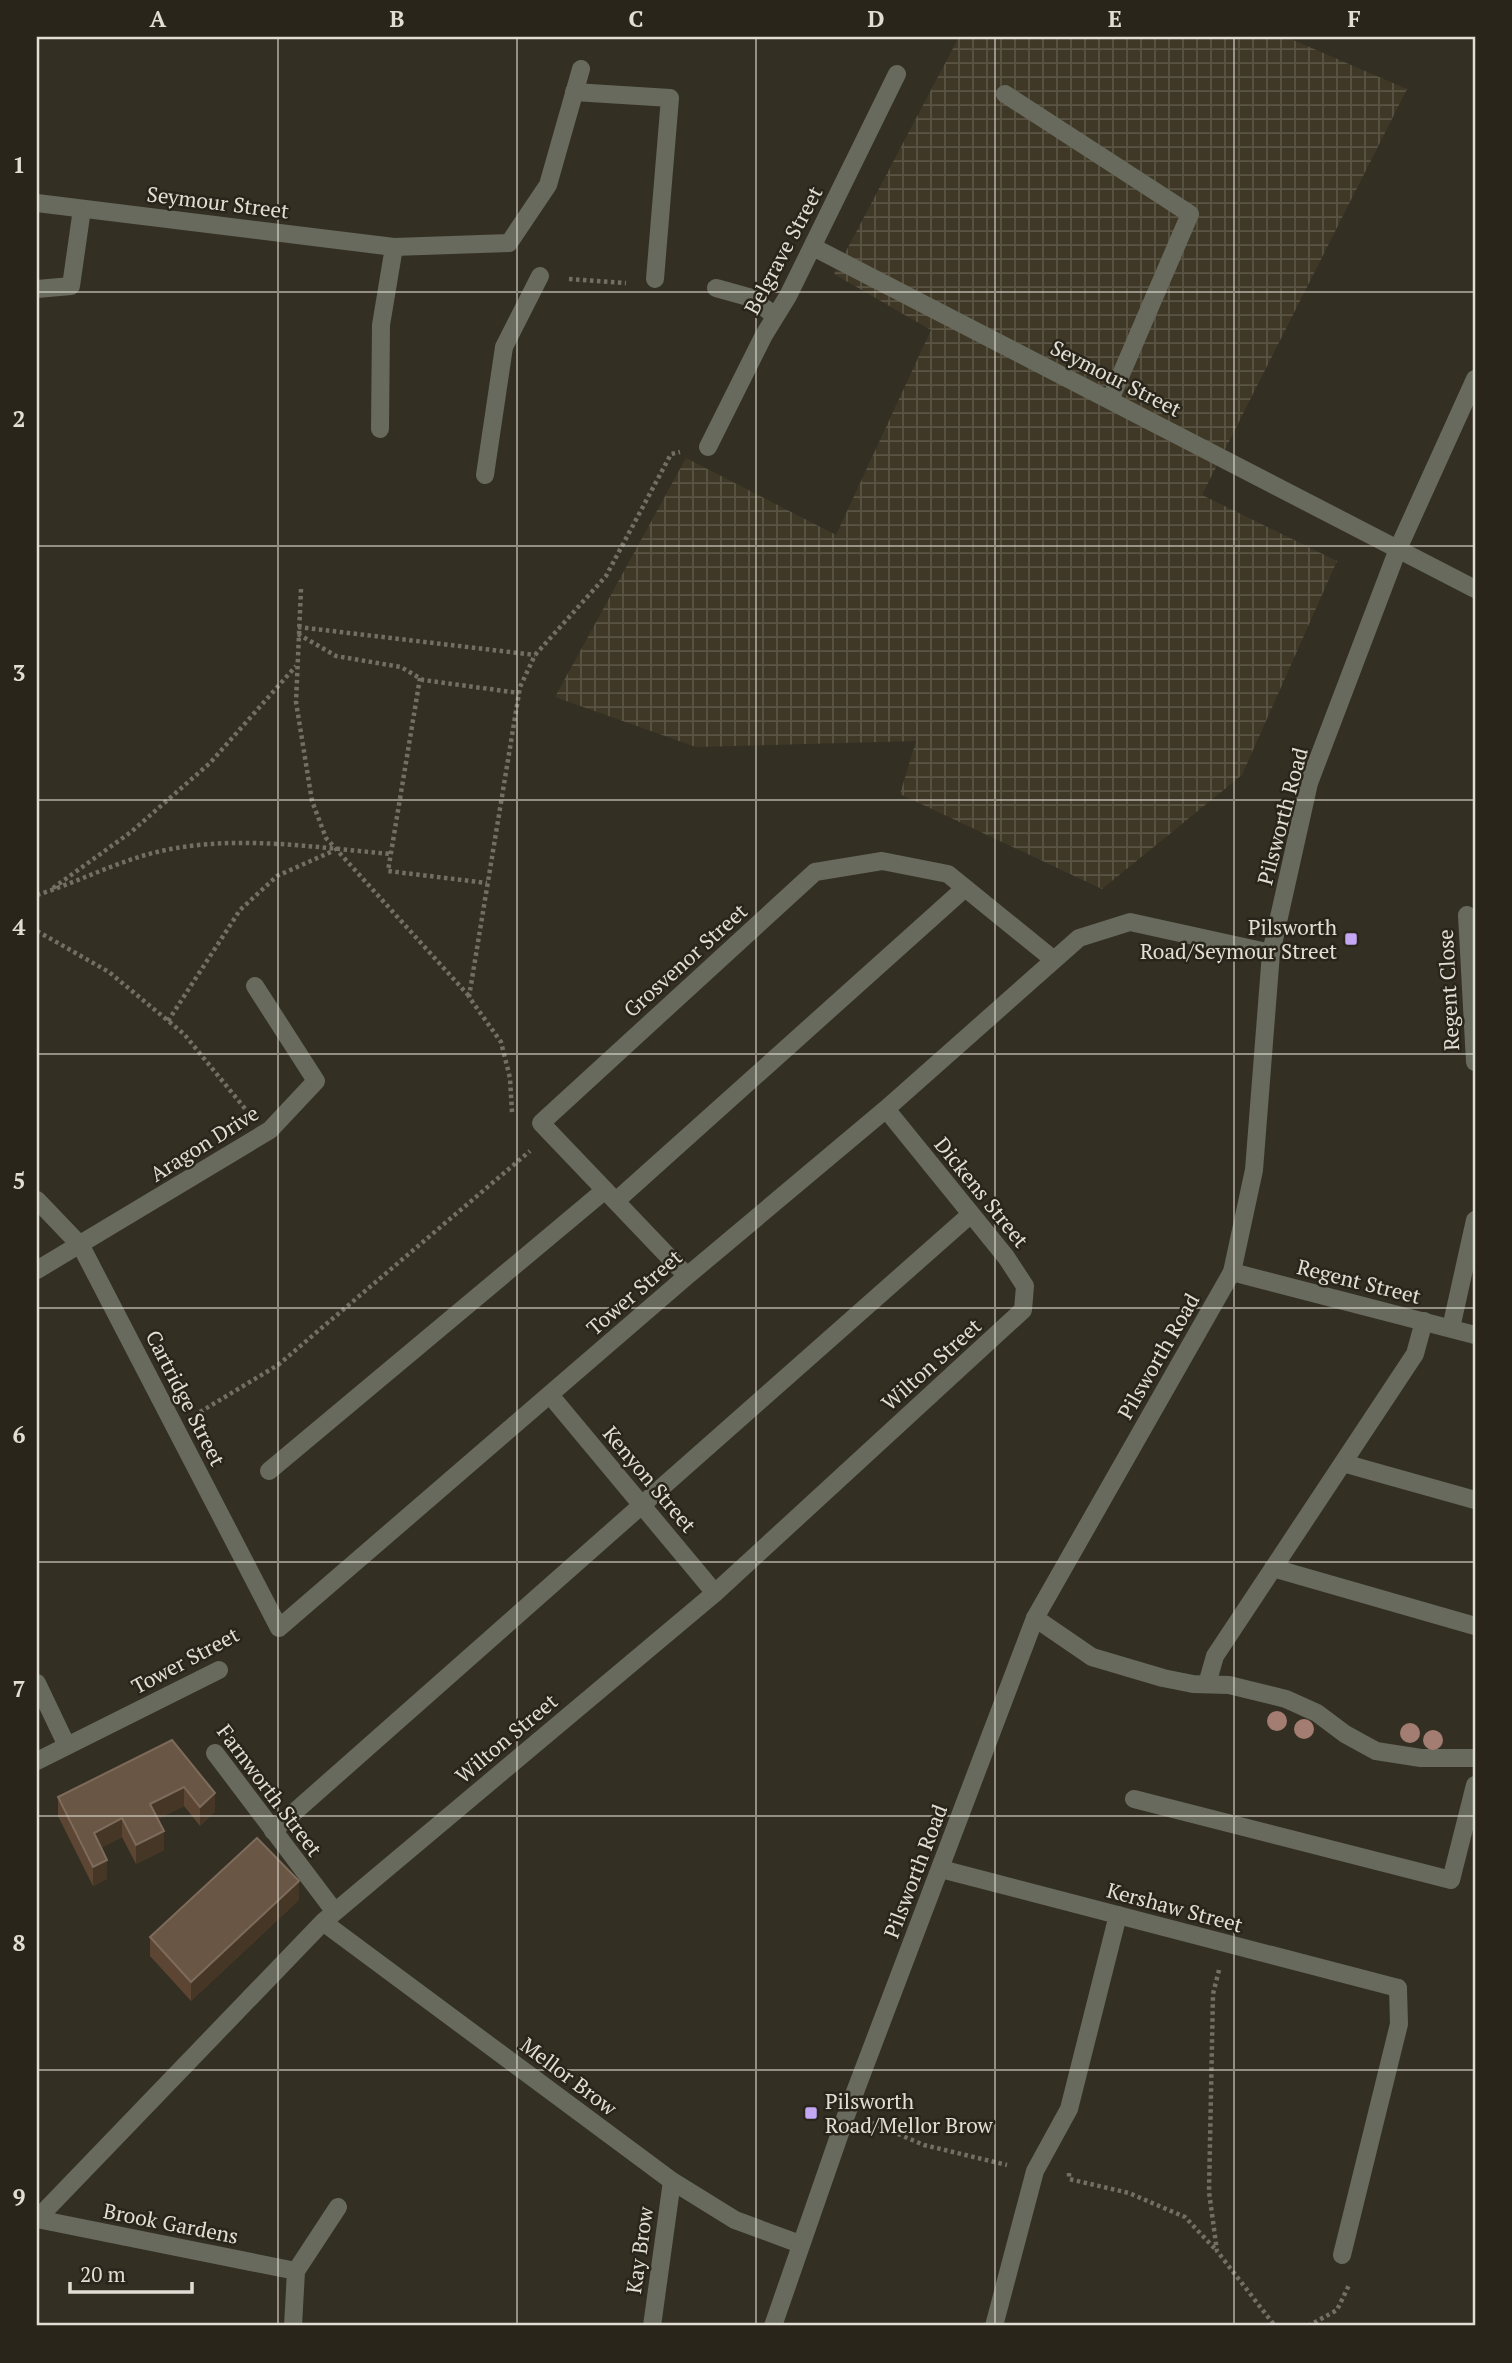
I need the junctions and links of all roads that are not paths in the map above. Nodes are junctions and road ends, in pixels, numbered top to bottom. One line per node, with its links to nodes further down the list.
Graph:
1 (581, 69): 3 (street)
2 (897, 74): 8 (street, Belgrave Street)
3 (574, 92): 7 (street, Seymour Street); 10 (street)
4 (1005, 94): 15 (street)
5 (37, 203): 6 (street, Seymour Street)
6 (82, 209): 7 (street, Seymour Street); 12 (street)
7 (394, 247): 16 (street)
8 (813, 247): 13 (street, Belgrave Street); 15 (street, Seymour Street)
9 (540, 276): 18 (street)
10 (655, 279)
11 (716, 288): 13 (street)
12 (37, 289)
13 (775, 316): 17 (street, Belgrave Street)
14 (1475, 379): 19 (street, Pilsworth Road)
15 (1110, 400): 19 (street, Seymour Street)
16 (380, 429)
17 (708, 447)
18 (485, 475)
19 (1398, 550): 20 (street, Seymour Street); 23 (street, Pilsworth Road)
20 (1475, 589)
21 (965, 888): 24 (street, Grosvenor Street); 28 (street); 28 (street, Grosvenor Street)
22 (1467, 915): 26 (street, Regent Close)
23 (1272, 953): 24 (street, Tower Street); 34 (street, Pilsworth Road)
24 (1054, 960): 27 (street, Tower Street)
25 (255, 986): 32 (street, Aragon Drive)
26 (1475, 1062)
27 (886, 1110): 30 (street, Dickens Street); 35 (street, Tower Street)
28 (610, 1195): 35 (street); 42 (street)
29 (37, 1200): 32 (street, Cartridge Street)
30 (971, 1214): 36 (street, Dickens Street); 44 (street)
31 (1475, 1220): 38 (street)
32 (81, 1246): 33 (street, Aragon Drive); 49 (street, Cartridge Street)
33 (37, 1270)
34 (1231, 1272): 37 (street, Regent Street); 47 (street, Pilsworth Road)
35 (688, 1276): 40 (street, Tower Street)
36 (1023, 1310): 46 (street, Wilton Street)
37 (1424, 1321): 38 (street, Regent Street); 41 (street)
38 (1451, 1328): 39 (street, Regent Street)
39 (1475, 1335)
40 (550, 1395): 44 (street, Kenyon Street); 49 (street, Tower Street)
41 (1343, 1463): 43 (street); 45 (street)
42 (269, 1471)
43 (1475, 1500)
44 (642, 1505): 46 (street, Kenyon Street); 59 (street)
45 (1273, 1568): 48 (street); 52 (street)
46 (715, 1593): 62 (street, Wilton Street)
47 (1035, 1618): 52 (street); 60 (street, Pilsworth Road)
48 (1475, 1626)
49 (279, 1628)
50 (219, 1670): 53 (street, Tower Street)
51 (37, 1683): 53 (street)
52 (1207, 1684): 55 (street)
53 (67, 1746): 56 (street, Tower Street)
54 (215, 1754): 59 (street, Farnworth Street)
55 (1475, 1758)
56 (37, 1761)
57 (1475, 1785): 58 (street)
58 (1134, 1799)
59 (273, 1831): 62 (street, Farnworth Street)
60 (940, 1869): 61 (street, Kershaw Street); 66 (street, Pilsworth Road)
61 (1118, 1915): 67 (street, Kershaw Street); 72 (street)
62 (329, 1917): 63 (street, Mellor Brow); 65 (street, Wilton Street)
63 (672, 2181): 66 (street, Mellor Brow); 70 (street, Kay Brow)
64 (338, 2207): 68 (street)
65 (37, 2219): 68 (street, Brook Gardens)
66 (800, 2244): 71 (street, Pilsworth Road)
67 (1342, 2255)
68 (296, 2271): 69 (street)
69 (293, 2326)
70 (652, 2326)
71 (772, 2326)
72 (994, 2326)

